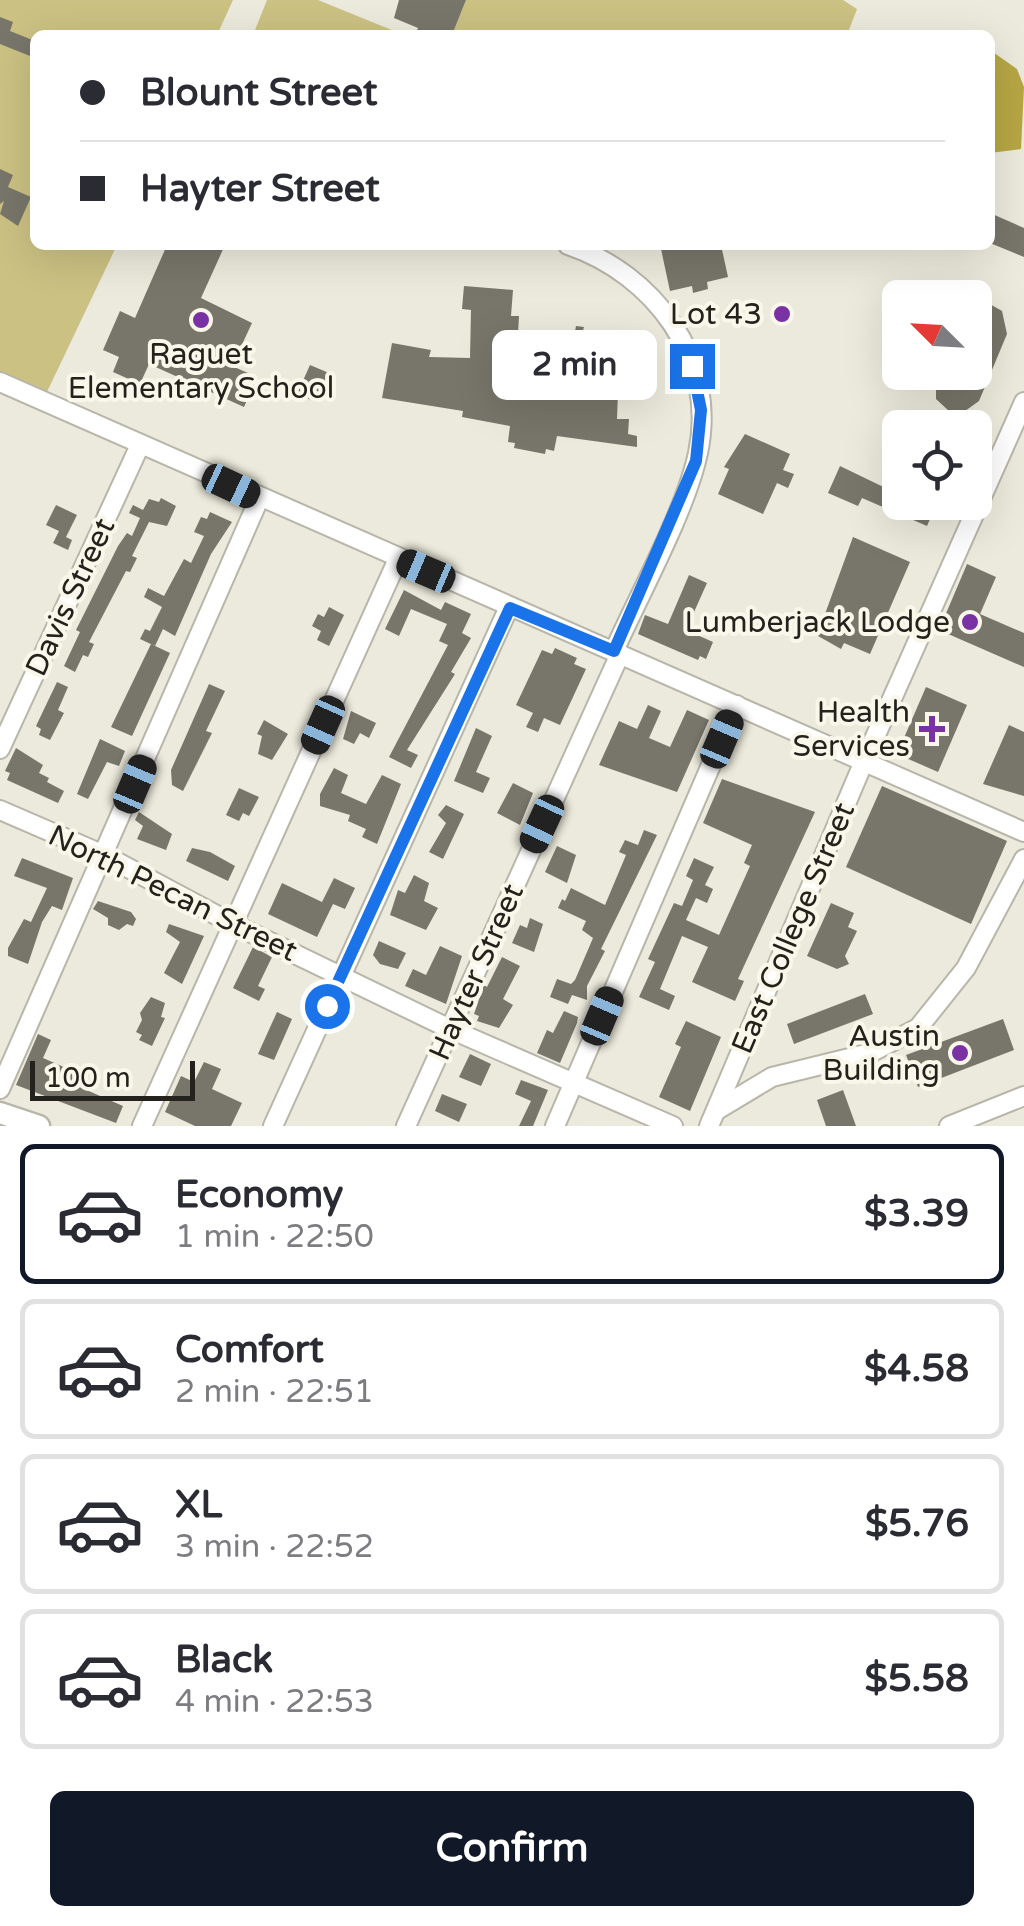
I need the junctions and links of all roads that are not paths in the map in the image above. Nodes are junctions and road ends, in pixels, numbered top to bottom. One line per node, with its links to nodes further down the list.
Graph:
1 (579, 250): 8 (street, Hayter Street)
2 (0, 382): 4 (street)
3 (1024, 402): 11 (street, East College Street)
4 (140, 444): 5 (street); 10 (street, Davis Street)
5 (259, 499): 6 (street); 14 (street)
6 (398, 559): 7 (street); 16 (street)
7 (510, 608): 8 (street); 17 (street)
8 (617, 652): 9 (street); 18 (street, Hayter Street)
9 (737, 705): 11 (street); 19 (street)
10 (0, 750)
11 (864, 761): 13 (street); 23 (street, East College Street)
12 (0, 810): 14 (street, North Pecan Street)
13 (1024, 832)
14 (104, 855): 16 (street, North Pecan Street); 20 (street)
15 (1024, 858): 23 (street)
16 (233, 924): 17 (street, North Pecan Street); 26 (street)
17 (341, 976): 18 (street, North Pecan Street); 27 (street)
18 (450, 1029): 19 (street, North Pecan Street); 28 (street, Hayter Street)
19 (572, 1085): 29 (street); 30 (street, North Pecan Street)
20 (0, 1089)
21 (1024, 1096): 24 (street)
22 (2, 1117): 25 (main road)
23 (713, 1118)
24 (982, 1120): 31 (street)
25 (39, 1126)
26 (142, 1126)
27 (273, 1126)
28 (406, 1126)
29 (554, 1126)
30 (672, 1126)
31 (949, 1126)

